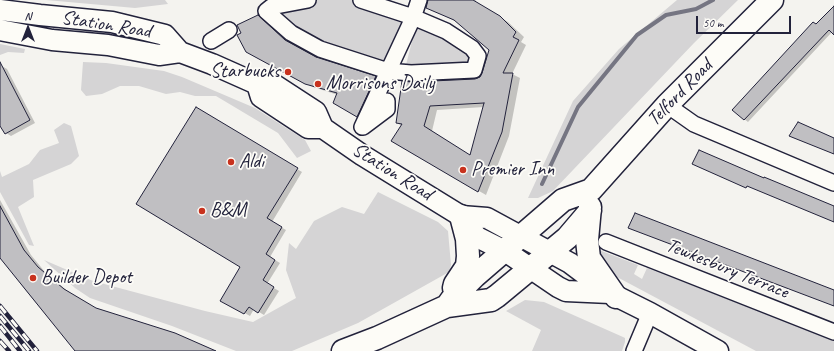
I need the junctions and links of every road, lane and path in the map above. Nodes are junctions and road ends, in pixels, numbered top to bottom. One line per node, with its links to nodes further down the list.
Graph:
1 (308, 0): 13 (street)
2 (361, 0): 7 (street)
3 (419, 0): 7 (street)
4 (772, 0): 14 (highway, Telford Road)
5 (0, 10): 6 (main road, Station Road)
6 (40, 15): 10 (main road); 12 (main road, Station Road)
7 (413, 17): 13 (street); 13 (street)
8 (0, 30): 10 (main road, Station Road)
9 (229, 30): 11 (street)
10 (62, 41): 12 (main road, Station Road)
11 (210, 41)
12 (180, 52): 17 (main road, Station Road)
13 (388, 71): 13 (street)
14 (667, 105): 15 (street); 16 (highway, Telford Road)
15 (834, 183)
16 (591, 200): 18 (highway, Telford Road); 21 (highway, Telford Road); 23 (highway)
17 (461, 216): 18 (main road, Station Road); 20 (main road, Station Road); 24 (highway)
18 (522, 237): 20 (highway, Telford Road); 21 (main road, Station Road)
19 (606, 242): 26 (street, Tewkesbury Terrace)
20 (505, 251): 22 (main road, Station Road); 24 (highway, Telford Road)
21 (549, 252): 22 (highway, Telford Road); 23 (main road, Station Road)
22 (527, 266): 23 (main road, Station Road); 24 (highway, Telford Road)
23 (613, 295): 25 (main road)
24 (452, 300): 27 (highway)
25 (650, 312): 28 (street); 29 (main road)
26 (834, 332)
27 (343, 351)
28 (634, 351)
29 (718, 351)

